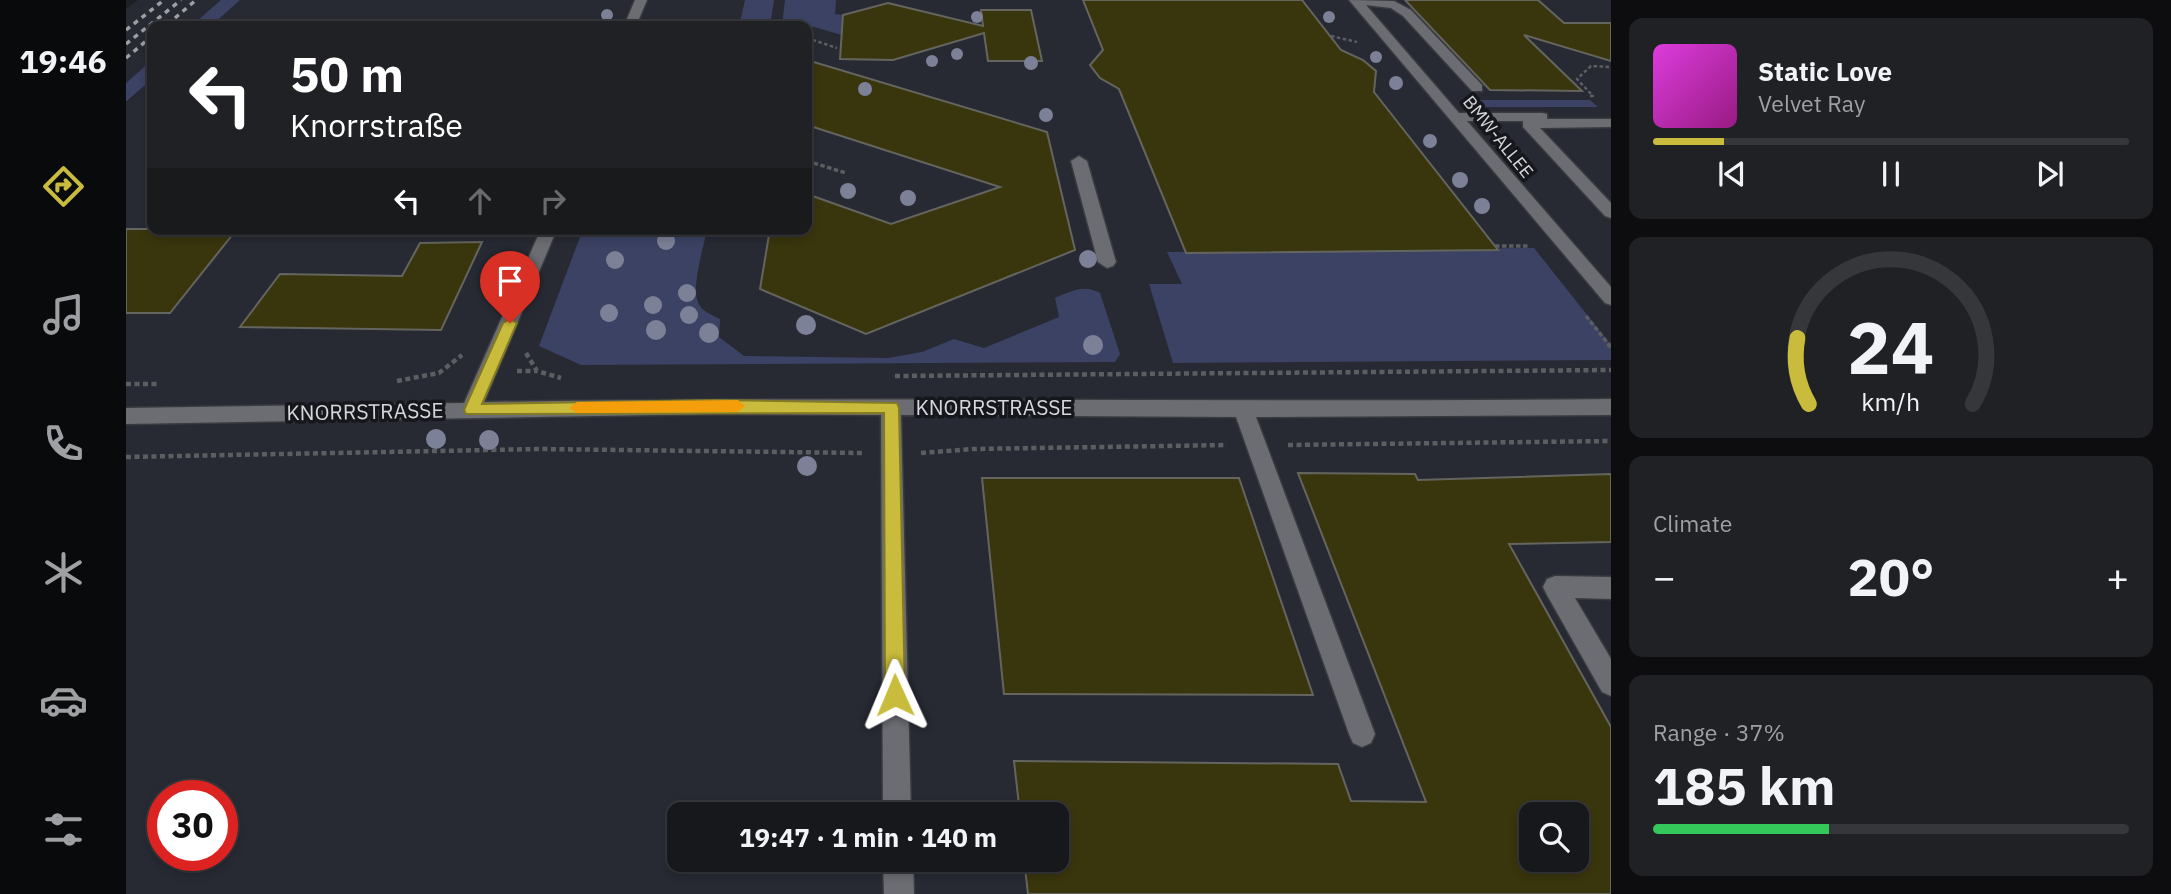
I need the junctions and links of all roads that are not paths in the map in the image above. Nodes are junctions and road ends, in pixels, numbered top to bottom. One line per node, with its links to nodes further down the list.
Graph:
1 (641, 0): 3 (street)
2 (1356, 0): 4 (street); 6 (street, BMW-ALLEE)
3 (632, 21)
4 (1477, 88)
5 (1611, 116): 6 (street)
6 (1456, 117): 12 (street, BMW-ALLEE)
7 (1611, 123): 9 (street)
8 (1079, 161): 11 (street)
9 (1611, 213)
10 (546, 235): 16 (street)
11 (1107, 262)
12 (1611, 299)
13 (1611, 407): 15 (street, KNORRSTRASSE)
14 (891, 408): 15 (street, KNORRSTRASSE); 16 (street, KNORRSTRASSE); 21 (street)
15 (1244, 409): 20 (street)
16 (471, 410): 17 (street, KNORRSTRASSE)
17 (126, 416)
18 (1611, 587): 19 (street)
19 (1611, 683)
20 (1362, 734)
21 (897, 802)
22 (898, 872): 23 (street)
23 (899, 894)

